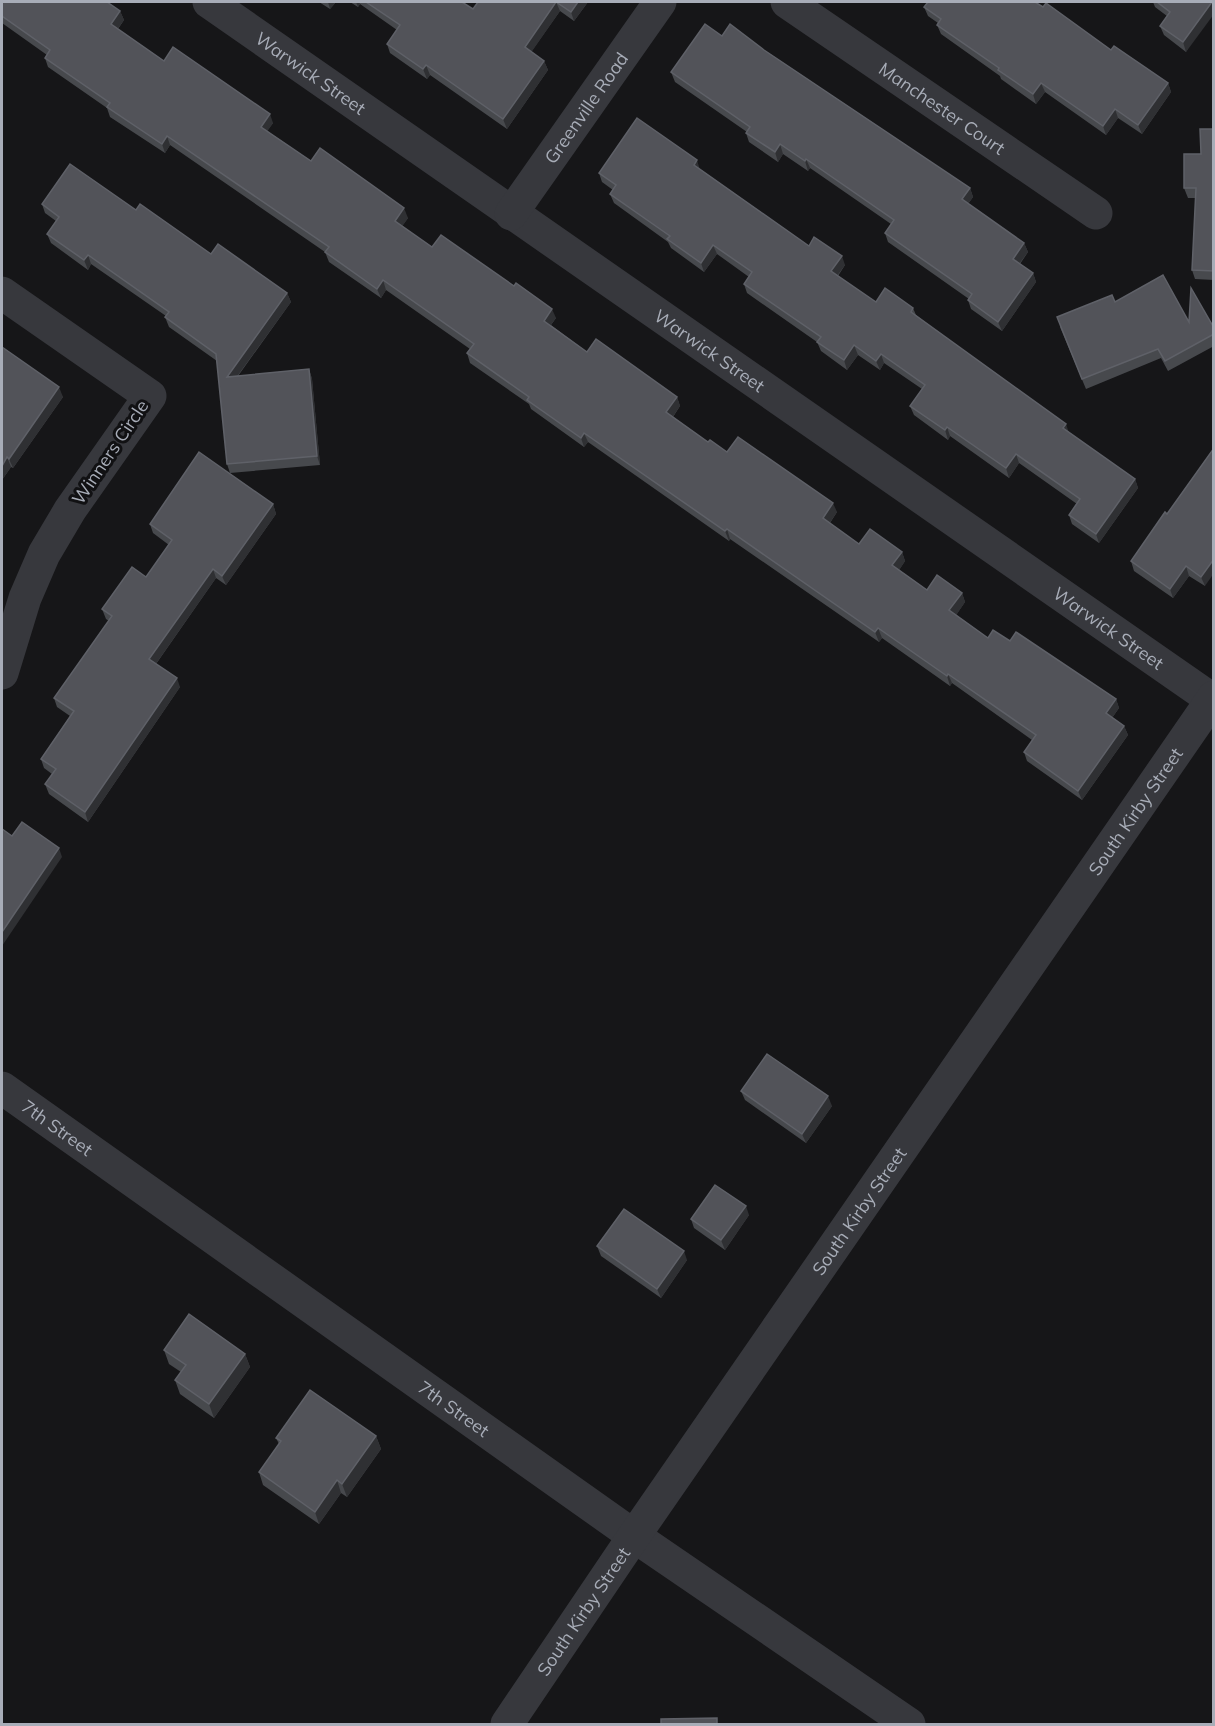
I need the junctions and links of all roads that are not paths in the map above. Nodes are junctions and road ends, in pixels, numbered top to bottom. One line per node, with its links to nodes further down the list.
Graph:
1 (208, 2): 5 (street, Warwick Street)
2 (660, 2): 5 (street, Greenville Road)
3 (787, 2): 4 (street, Manchester Court)
4 (1096, 213)
5 (511, 214): 8 (street, Warwick Street)
6 (2, 293): 7 (street, Winners Circle)
7 (2, 673)
8 (1213, 699): 10 (street, South Kirby Street)
9 (2, 1088): 10 (street, 7th Street)
10 (634, 1536): 11 (street, South Kirby Street); 12 (street, 7th Street)
11 (507, 1725)
12 (909, 1725)

